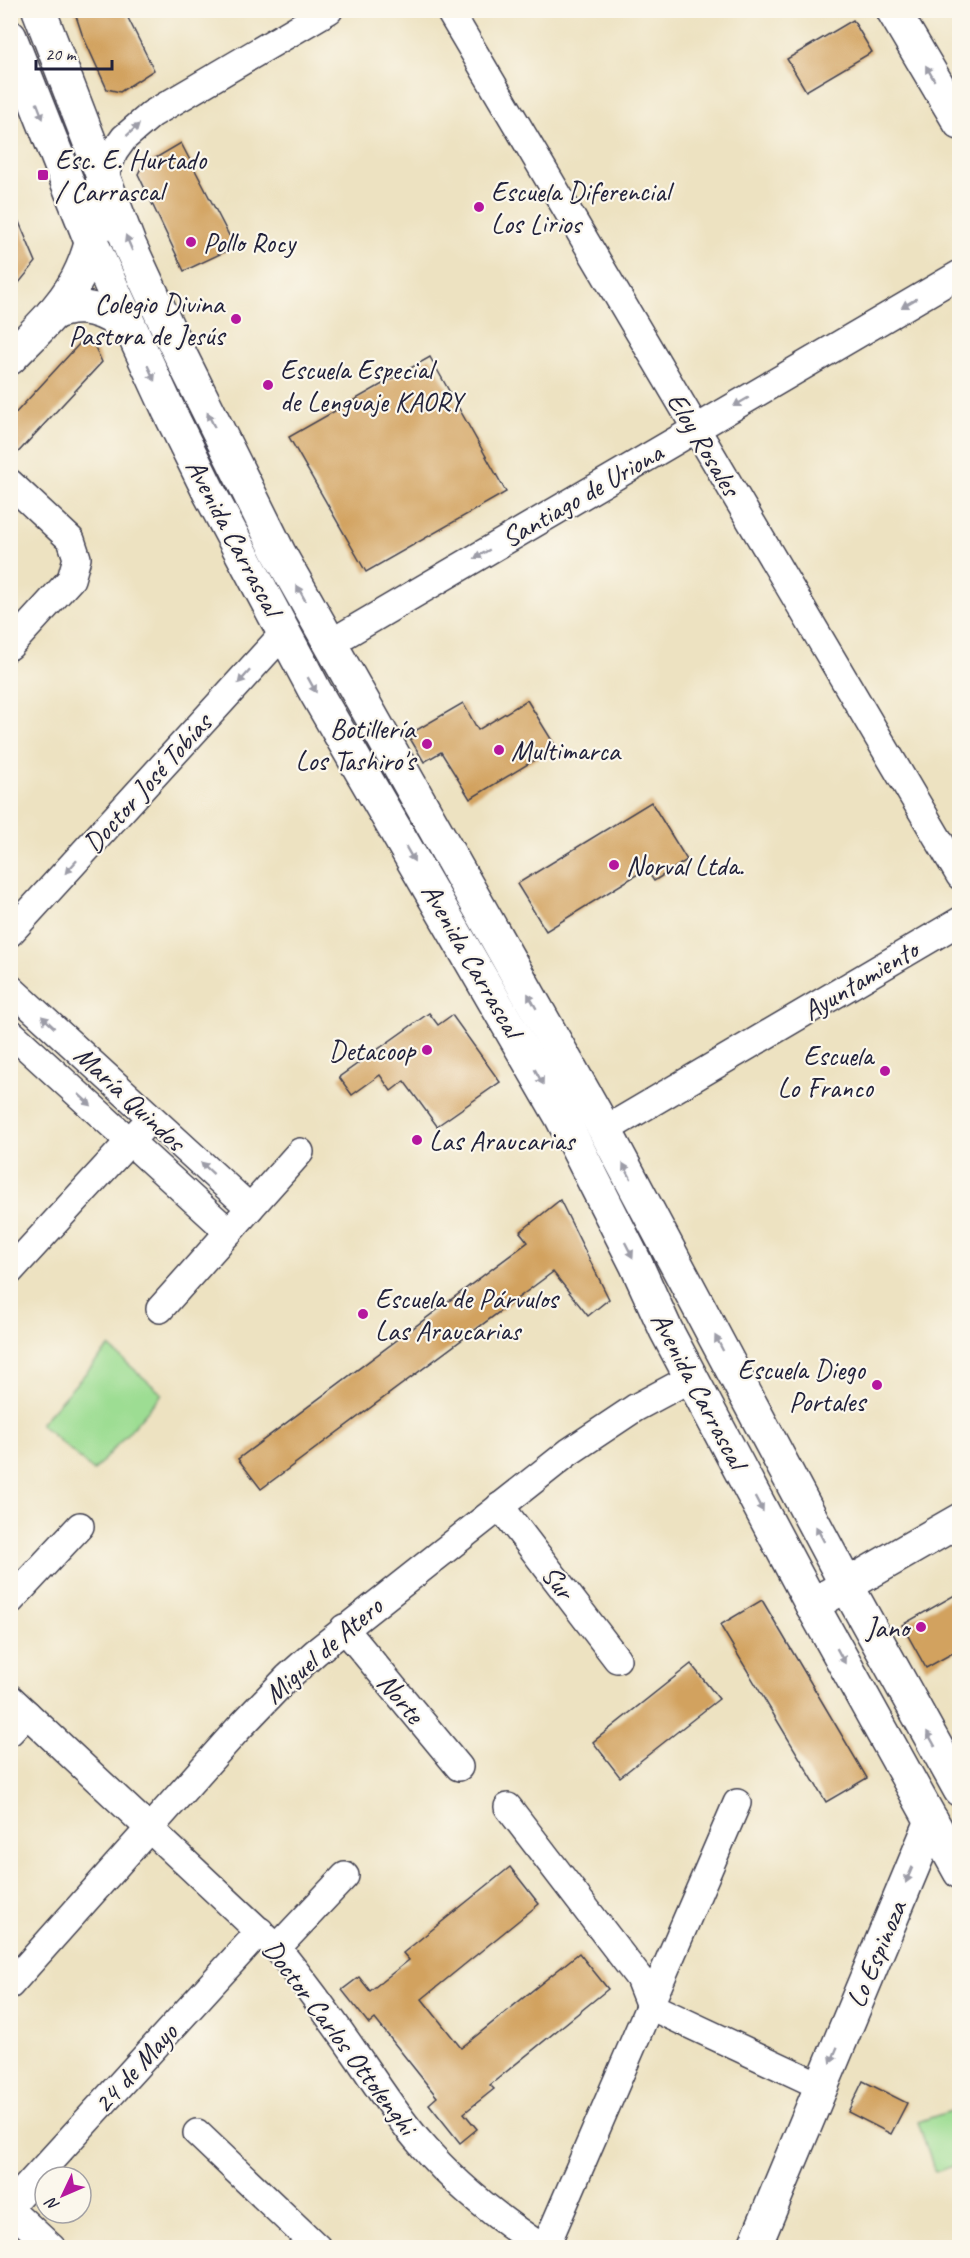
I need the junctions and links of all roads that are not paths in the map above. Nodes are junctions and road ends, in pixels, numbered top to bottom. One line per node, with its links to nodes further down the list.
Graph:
1 (39, 10): 7 (main road, Avenida Carrascal)
2 (329, 10): 7 (street, one-way to 2)
3 (449, 10): 13 (street, Eloy Rosales)
4 (893, 10): 6 (main road, one-way to 4)
5 (10, 37): 8 (main road, Avenida Carrascal, one-way to 8)
6 (960, 123)
7 (103, 179): 8 (main road); 16 (main road, Avenida Carrascal, one-way to 7)
8 (92, 244): 10 (main road); 11 (main road, Avenida Carrascal)
9 (960, 274): 13 (street, Santiago de Uriona, one-way to 13)
10 (52, 314): 11 (main road); 12 (main road)
11 (130, 329): 15 (main road, Avenida Carrascal, one-way to 15)
12 (10, 358)
13 (696, 429): 16 (street, Santiago de Uriona, one-way to 16); 18 (street, Eloy Rosales)
14 (10, 483): 17 (street)
15 (284, 633): 20 (street, Doctor José Tobías, one-way to 20); 31 (main road, Avenida Carrascal, one-way to 31)
16 (329, 644): 24 (main road, Avenida Carrascal, one-way to 16)
17 (10, 646)
18 (960, 876)
19 (960, 921): 24 (street, Ayuntamiento)
20 (10, 933)
21 (10, 988): 23 (street, María Quindos, one-way to 21)
22 (10, 1032): 25 (street, María Quindos, one-way to 25)
23 (152, 1117): 25 (street); 27 (street, María Quindos, one-way to 23)
24 (605, 1130): 35 (main road, Avenida Carrascal, one-way to 24)
25 (130, 1141): 28 (street, María Quindos); 29 (street)
26 (300, 1152): 27 (street)
27 (250, 1208): 28 (street)
28 (229, 1232): 30 (street)
29 (10, 1271)
30 (160, 1309)
31 (692, 1378): 32 (street, Miguel de Atero); 37 (main road, Avenida Carrascal, one-way to 37)
32 (500, 1506): 38 (street, Miguel de Atero); 39 (street, Sur)
33 (960, 1520): 35 (main road)
34 (80, 1526): 36 (street)
35 (847, 1586): 37 (main road); 42 (main road, Avenida Carrascal, one-way to 35)
36 (10, 1602)
37 (812, 1605): 45 (main road, Avenida Carrascal, one-way to 45)
38 (344, 1628): 41 (street, Norte); 46 (street, Miguel de Atero)
39 (617, 1659)
40 (16, 1714): 46 (street, Doctor Carlos Ottolenghi)
41 (459, 1767)
42 (960, 1790)
43 (737, 1803): 51 (street)
44 (508, 1808): 51 (street)
45 (932, 1821): 47 (main road, Avenida Carrascal); 52 (main road, Lo Espinoza, one-way to 52)
46 (150, 1828): 49 (street, Doctor Carlos Ottolenghi); 50 (street, Miguel de Atero)
47 (960, 1872)
48 (345, 1876): 49 (street, 24 de Mayo)
49 (269, 1940): 54 (street, 24 de Mayo); 57 (street, Doctor Carlos Ottolenghi)
50 (10, 1985)
51 (650, 2006): 52 (street); 57 (street)
52 (821, 2086): 58 (main road, Lo Espinoza)
53 (197, 2133): 56 (street)
54 (10, 2207): 55 (street)
55 (52, 2247)
56 (318, 2247)
57 (544, 2247)
58 (754, 2247)

